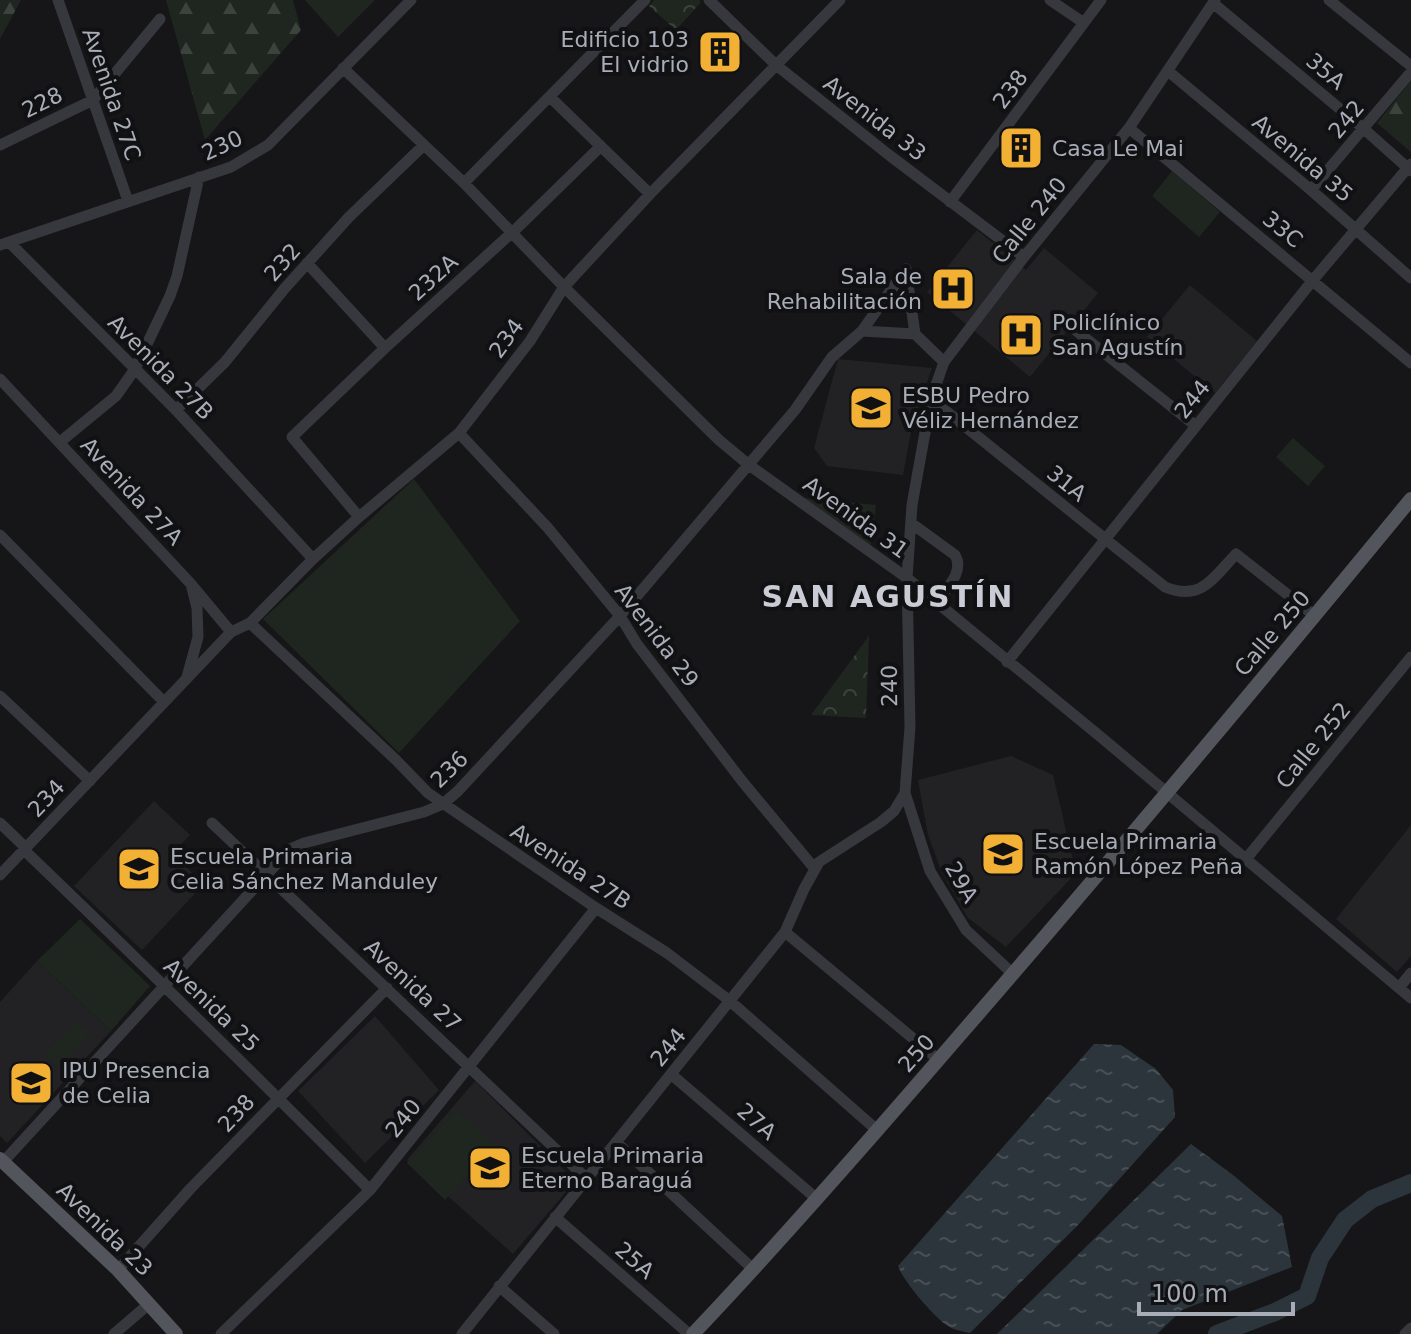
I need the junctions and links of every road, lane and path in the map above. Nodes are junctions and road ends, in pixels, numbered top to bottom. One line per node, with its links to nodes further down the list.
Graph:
1 (58, 0): 17 (street, Avenida 27C)
2 (411, 0): 13 (street, 230)
3 (645, 0): 16 (street)
4 (709, 0): 12 (street, Avenida 33)
5 (840, 0): 12 (street, 234)
6 (1050, 0): 11 (street)
7 (1101, 0): 11 (street, 238)
8 (1329, 0): 14 (street)
9 (1214, 1): 15 (street, Calle 240); 19 (street, 35A)
10 (160, 19): 17 (street, 228)
11 (1084, 23): 29 (street, 238)
12 (776, 65): 27 (street, 234); 29 (street, Avenida 33)
13 (343, 68): 21 (street, Avenida 31); 24 (street, 230)
14 (1411, 69): 19 (street, 242)
15 (1168, 71): 18 (street, Calle 240); 26 (street, Avenida 35)
16 (550, 97): 22 (street); 25 (street)
17 (93, 100): 20 (street, 228); 28 (street, Avenida 27C)
18 (1129, 128): 33 (street, Calle 240); 36 (street, 33C)
19 (1364, 129): 23 (street, 35A); 26 (street, 242)
20 (0, 145)
21 (424, 145): 25 (street, Avenida 31); 34 (street, 232)
22 (601, 146): 27 (street); 31 (street, 232A)
23 (1410, 168): 30 (street, 244)
24 (199, 177): 28 (street, 230); 44 (street)
25 (464, 183): 31 (street, Avenida 31)
26 (1311, 190): 30 (street, Avenida 35)
27 (650, 194): 37 (street, 234)
28 (128, 201): 32 (street, 230)
29 (950, 202): 33 (street, Avenida 33)
30 (1356, 230): 35 (street, Avenida 35); 36 (street, 244)
31 (511, 233): 37 (street, Avenida 31); 41 (street, 232A)
32 (4, 244): 44 (street, Avenida 27B)
33 (1024, 257): 42 (street, Calle 240)
34 (307, 263): 41 (street); 47 (street, 232)
35 (1411, 278)
36 (1313, 280): 43 (street, 33C); 48 (street, 244)
37 (564, 287): 49 (street, 234); 51 (street, Avenida 31)
38 (1074, 329): 48 (street)
39 (862, 331): 40 (street); 40 (street); 51 (street, 236)
40 (915, 334): 42 (street)
41 (385, 348): 53 (street, 232A)
42 (944, 362): 46 (street, Calle 240)
43 (1411, 363)
44 (135, 369): 47 (street, Avenida 27B); 50 (street)
45 (0, 379): 50 (street, Avenida 27A)
46 (931, 399): 54 (street, Calle 240); 56 (street, 31A)
47 (176, 410): 57 (street, Avenida 27B)
48 (1196, 426): 56 (street, 244)
49 (459, 433): 53 (street, 234); 61 (street, Avenida 29)
50 (60, 442): 59 (street, Avenida 27A)
51 (749, 465): 58 (street, Avenida 31); 61 (street, 236)
52 (1411, 499): 62 (main road, Calle 250)
53 (359, 517): 57 (street, 234)
54 (911, 523): 58 (street, Calle 240); 60 (street)
55 (0, 535): 69 (street)
56 (1105, 539): 62 (street, 31A); 66 (street, 244)
57 (313, 559): 63 (street, 234)
58 (907, 578): 60 (street, Avenida 31); 71 (street, 240)
59 (191, 584): 64 (street, Avenida 27A); 67 (street, 234)
60 (936, 603): 66 (street, Avenida 31)
61 (620, 616): 73 (street, 236); 78 (street, Avenida 29)
62 (1315, 616): 72 (main road, Calle 250)
63 (250, 623): 64 (street, 234); 73 (street, Avenida 27B)
64 (231, 632): 67 (street, 234)
65 (1411, 657): 77 (street, Calle 252)
66 (1007, 662): 72 (street, Avenida 31)
67 (186, 679): 69 (street, 234)
68 (0, 696): 70 (street)
69 (164, 702): 70 (street, 234)
70 (90, 781): 76 (street, 234)
71 (905, 793): 78 (street, 244); 84 (street, 29A)
72 (1167, 795): 77 (street, Avenida 31); 84 (main road, 250)
73 (443, 804): 80 (street, 236); 81 (street, Avenida 27B)
74 (0, 823): 76 (street, Avenida 25)
75 (212, 823): 80 (street, Avenida 27)
76 (25, 849): 79 (street, 234); 85 (street, Avenida 25)
77 (1246, 859): 87 (street, Avenida 31)
78 (815, 869): 82 (street, 244)
79 (0, 875)
80 (265, 875): 85 (street, 236); 86 (street, Avenida 27)
81 (596, 908): 89 (street, Avenida 27B); 91 (street, 240)
82 (785, 932): 89 (street, 244); 90 (street)
83 (1411, 973): 87 (street)
84 (1013, 974): 90 (main road, 250)
85 (163, 986): 93 (street, Avenida 25); 96 (street, 236)
86 (387, 988): 91 (street, Avenida 27); 93 (street, 238)
87 (1399, 988): 88 (street, Avenida 31)
88 (1411, 998)
89 (730, 1001): 92 (street, 244); 94 (street, Avenida 27B)
90 (939, 1060): 94 (main road, 250)
91 (470, 1067): 97 (street, Avenida 27); 98 (street, 240)
92 (672, 1075): 95 (street, 244); 99 (street, 27A)
93 (278, 1098): 98 (street, Avenida 25); 101 (street, 238)
94 (878, 1131): 99 (main road, 250)
95 (616, 1142): 97 (street, 244); 102 (street)
96 (1, 1160): 101 (main road, Avenida 23)
97 (586, 1178): 100 (street, 244)
98 (370, 1190): 108 (street, 240)
99 (817, 1199): 102 (main road, 250)
100 (555, 1217): 103 (street, 244); 111 (street, 25A)
101 (118, 1270): 104 (main road, Avenida 23)
102 (754, 1270): 111 (main road, 250)
103 (499, 1286): 109 (street, 244); 110 (street)
104 (150, 1303): 106 (street); 107 (main road, Avenida 23)
105 (1411, 1328): 112 (street)
106 (114, 1334)
107 (176, 1334)
108 (221, 1334)
109 (462, 1334)
110 (554, 1334)
111 (691, 1334)
112 (1405, 1334)

